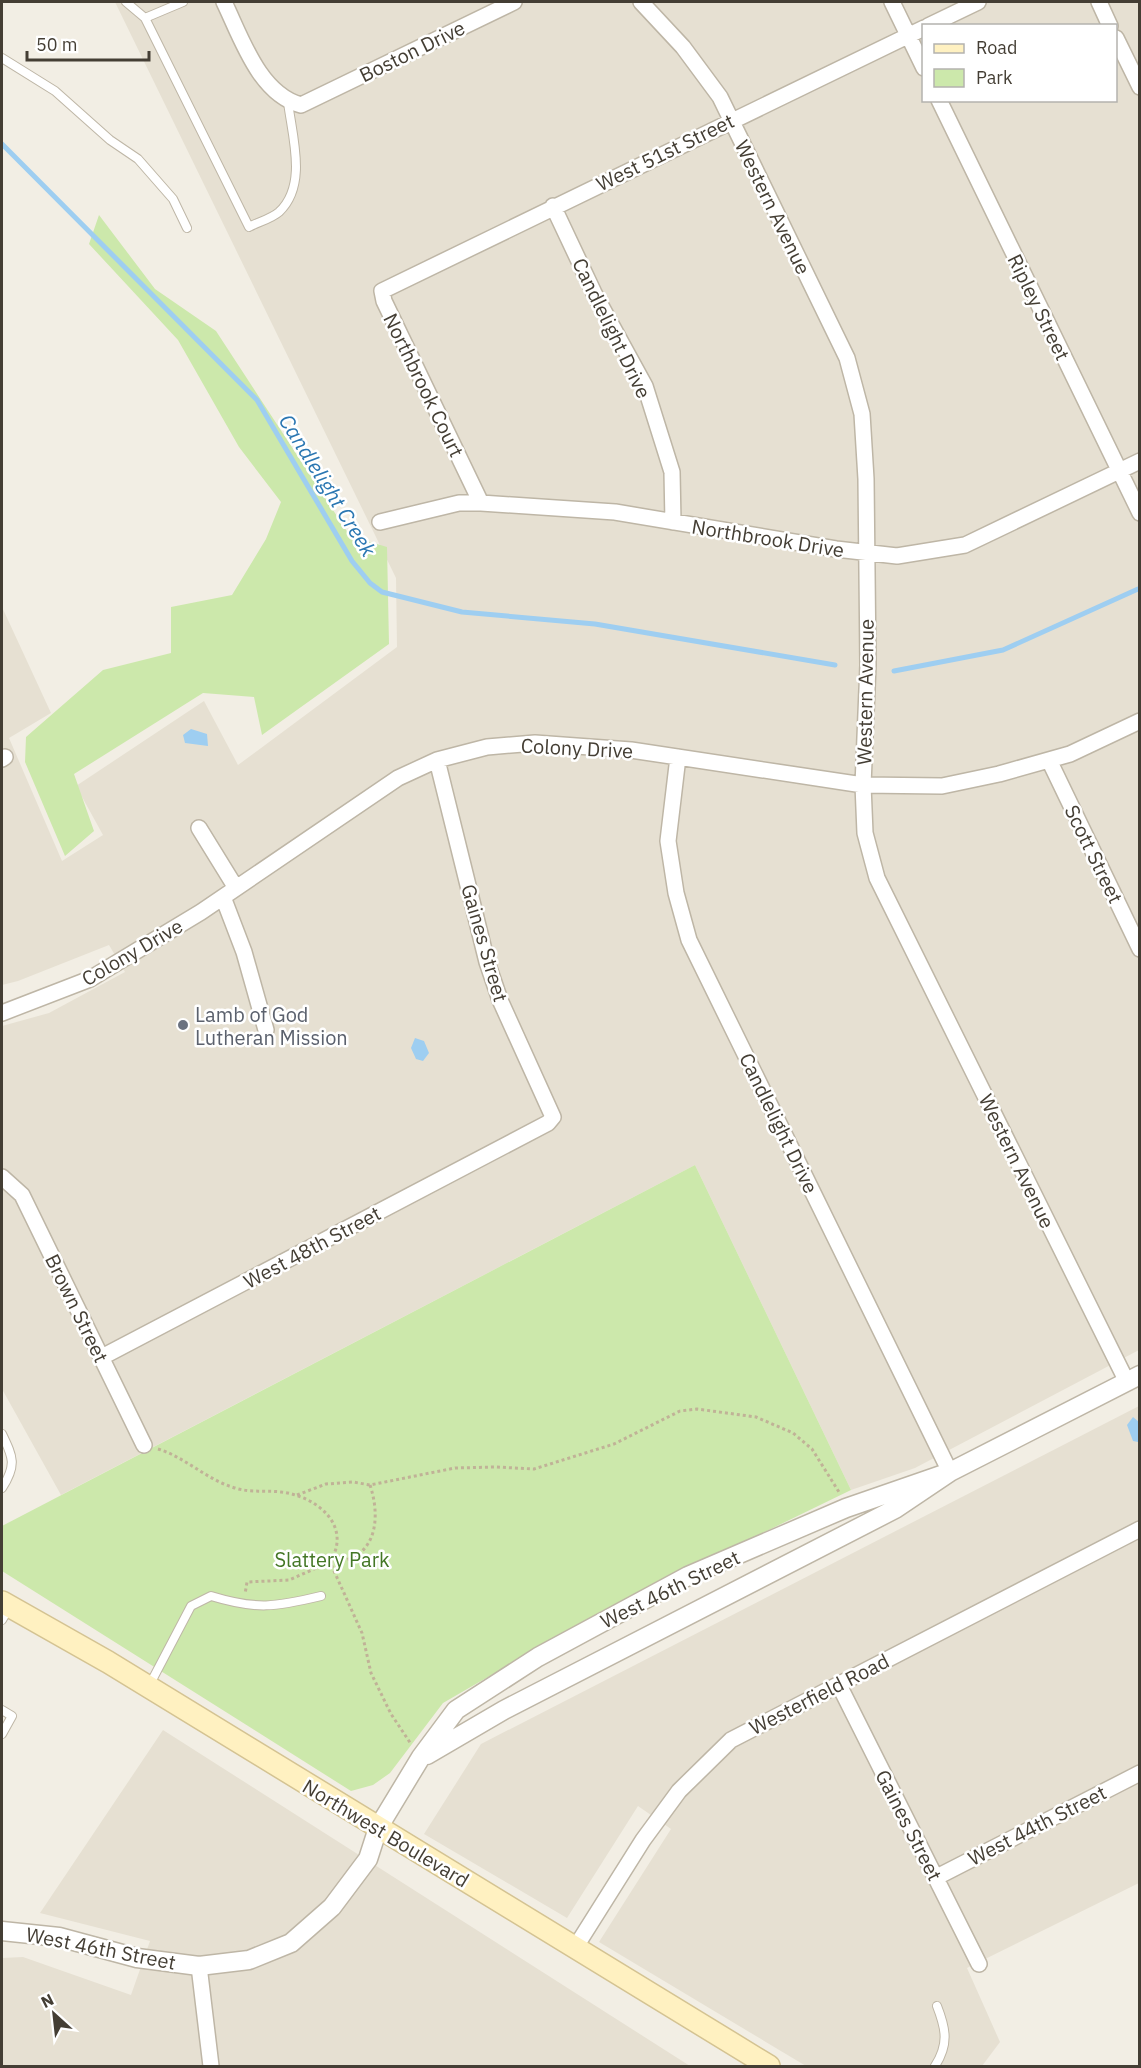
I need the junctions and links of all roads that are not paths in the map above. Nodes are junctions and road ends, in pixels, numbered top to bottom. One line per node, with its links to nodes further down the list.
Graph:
1 (126, 2): 9 (lane)
2 (183, 2): 9 (lane)
3 (224, 2): 18 (street)
4 (514, 2): 18 (street, Boston Drive)
5 (641, 2): 20 (street, Western Avenue)
6 (892, 2): 13 (street)
7 (978, 2): 10 (street)
8 (1099, 2): 11 (street)
9 (145, 18): 18 (lane)
10 (932, 24)
11 (1109, 24)
12 (922, 29): 13 (street, West 51st Street)
13 (908, 35): 16 (street); 20 (street, West 51st Street)
14 (1117, 40): 17 (street)
15 (2, 58): 22 (lane)
16 (922, 64)
17 (1140, 87)
18 (288, 102)
19 (940, 102): 25 (street, Ripley Street)
20 (731, 120): 21 (street, West 51st Street); 30 (street, Western Avenue)
21 (553, 206): 23 (street, West 51st Street); 29 (street, Candlelight Drive)
22 (186, 228)
23 (406, 277): 26 (street, Northbrook Court)
24 (1140, 461): 25 (street, Northbrook Drive)
25 (1119, 471): 27 (street, Ripley Street); 30 (street, Northbrook Drive)
26 (481, 503): 28 (street, Northbrook Drive); 29 (street, Northbrook Drive)
27 (1140, 513)
28 (380, 522)
29 (673, 522): 30 (street, Northbrook Drive)
30 (867, 553): 35 (street, Western Avenue)
31 (1140, 721): 34 (street, Colony Drive)
32 (678, 757): 33 (street, Colony Drive); 35 (street, Colony Drive); 48 (street, Candlelight Drive)
33 (436, 760): 37 (street, Colony Drive); 42 (street, Gaines Street)
34 (1049, 760): 35 (street, Colony Drive); 39 (street, Scott Street)
35 (863, 785): 45 (street, Western Avenue)
36 (200, 828): 37 (street)
37 (236, 888): 38 (street, Colony Drive)
38 (223, 897): 40 (street, Colony Drive); 41 (street)
39 (1140, 949)
40 (2, 1013)
41 (266, 1030)
42 (522, 1137): 44 (street, West 48th Street)
43 (2, 1177): 44 (street, Brown Street)
44 (102, 1357): 47 (street, Brown Street)
45 (1133, 1378): 48 (street, West 46th Street)
46 (2, 1434): 49 (lane)
47 (144, 1445)
48 (950, 1472): 57 (street, West 46th Street); 57 (street, West 46th Street)
49 (2, 1488)
50 (1140, 1528): 53 (street, Westerfield Road)
51 (321, 1596): 54 (lane)
52 (4, 1609): 54 (main road, Northwest Boulevard)
53 (839, 1685): 60 (street, Gaines Street); 62 (street, Westerfield Road)
54 (149, 1688): 59 (main road, Northwest Boulevard)
55 (2, 1710): 56 (lane)
56 (2, 1734)
57 (421, 1757): 59 (street, West 46th Street)
58 (1140, 1773): 60 (street, West 44th Street)
59 (378, 1828): 62 (main road, Northwest Boulevard); 64 (street, West 46th Street)
60 (935, 1878): 63 (street, Gaines Street)
61 (2, 1930): 64 (street, West 46th Street)
62 (575, 1948): 67 (main road, Northwest Boulevard)
63 (980, 1964)
64 (199, 1966): 66 (street)
65 (937, 2006): 68 (lane)
66 (211, 2067)
67 (769, 2067)
68 (935, 2067)

